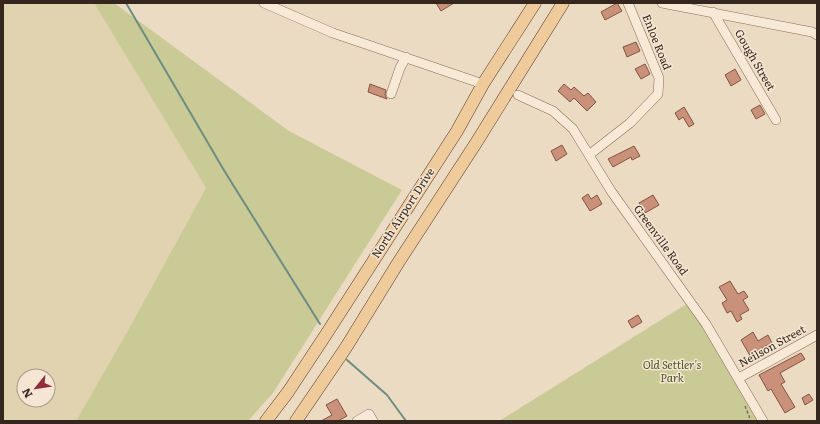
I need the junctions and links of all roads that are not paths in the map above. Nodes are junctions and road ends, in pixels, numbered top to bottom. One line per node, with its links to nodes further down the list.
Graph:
1 (264, 3): 8 (street)
2 (535, 3): 9 (main road, North Airport Drive)
3 (563, 3): 18 (main road, North Airport Drive)
4 (628, 3): 13 (street, Enloe Road)
5 (662, 3): 6 (street)
6 (713, 12): 7 (street); 12 (street, Gough Street)
7 (817, 36)
8 (406, 57): 9 (street); 10 (street)
9 (483, 84): 17 (main road, North Airport Drive)
10 (391, 94)
11 (518, 95): 13 (street, Greenville Road)
12 (776, 120)
13 (589, 155): 15 (street, Greenville Road)
14 (817, 335): 15 (street, Neilson Street)
15 (739, 378): 20 (street, Greenville Road)
16 (371, 418): 19 (street)
17 (266, 421)
18 (296, 421)
19 (357, 421)
20 (763, 421)

